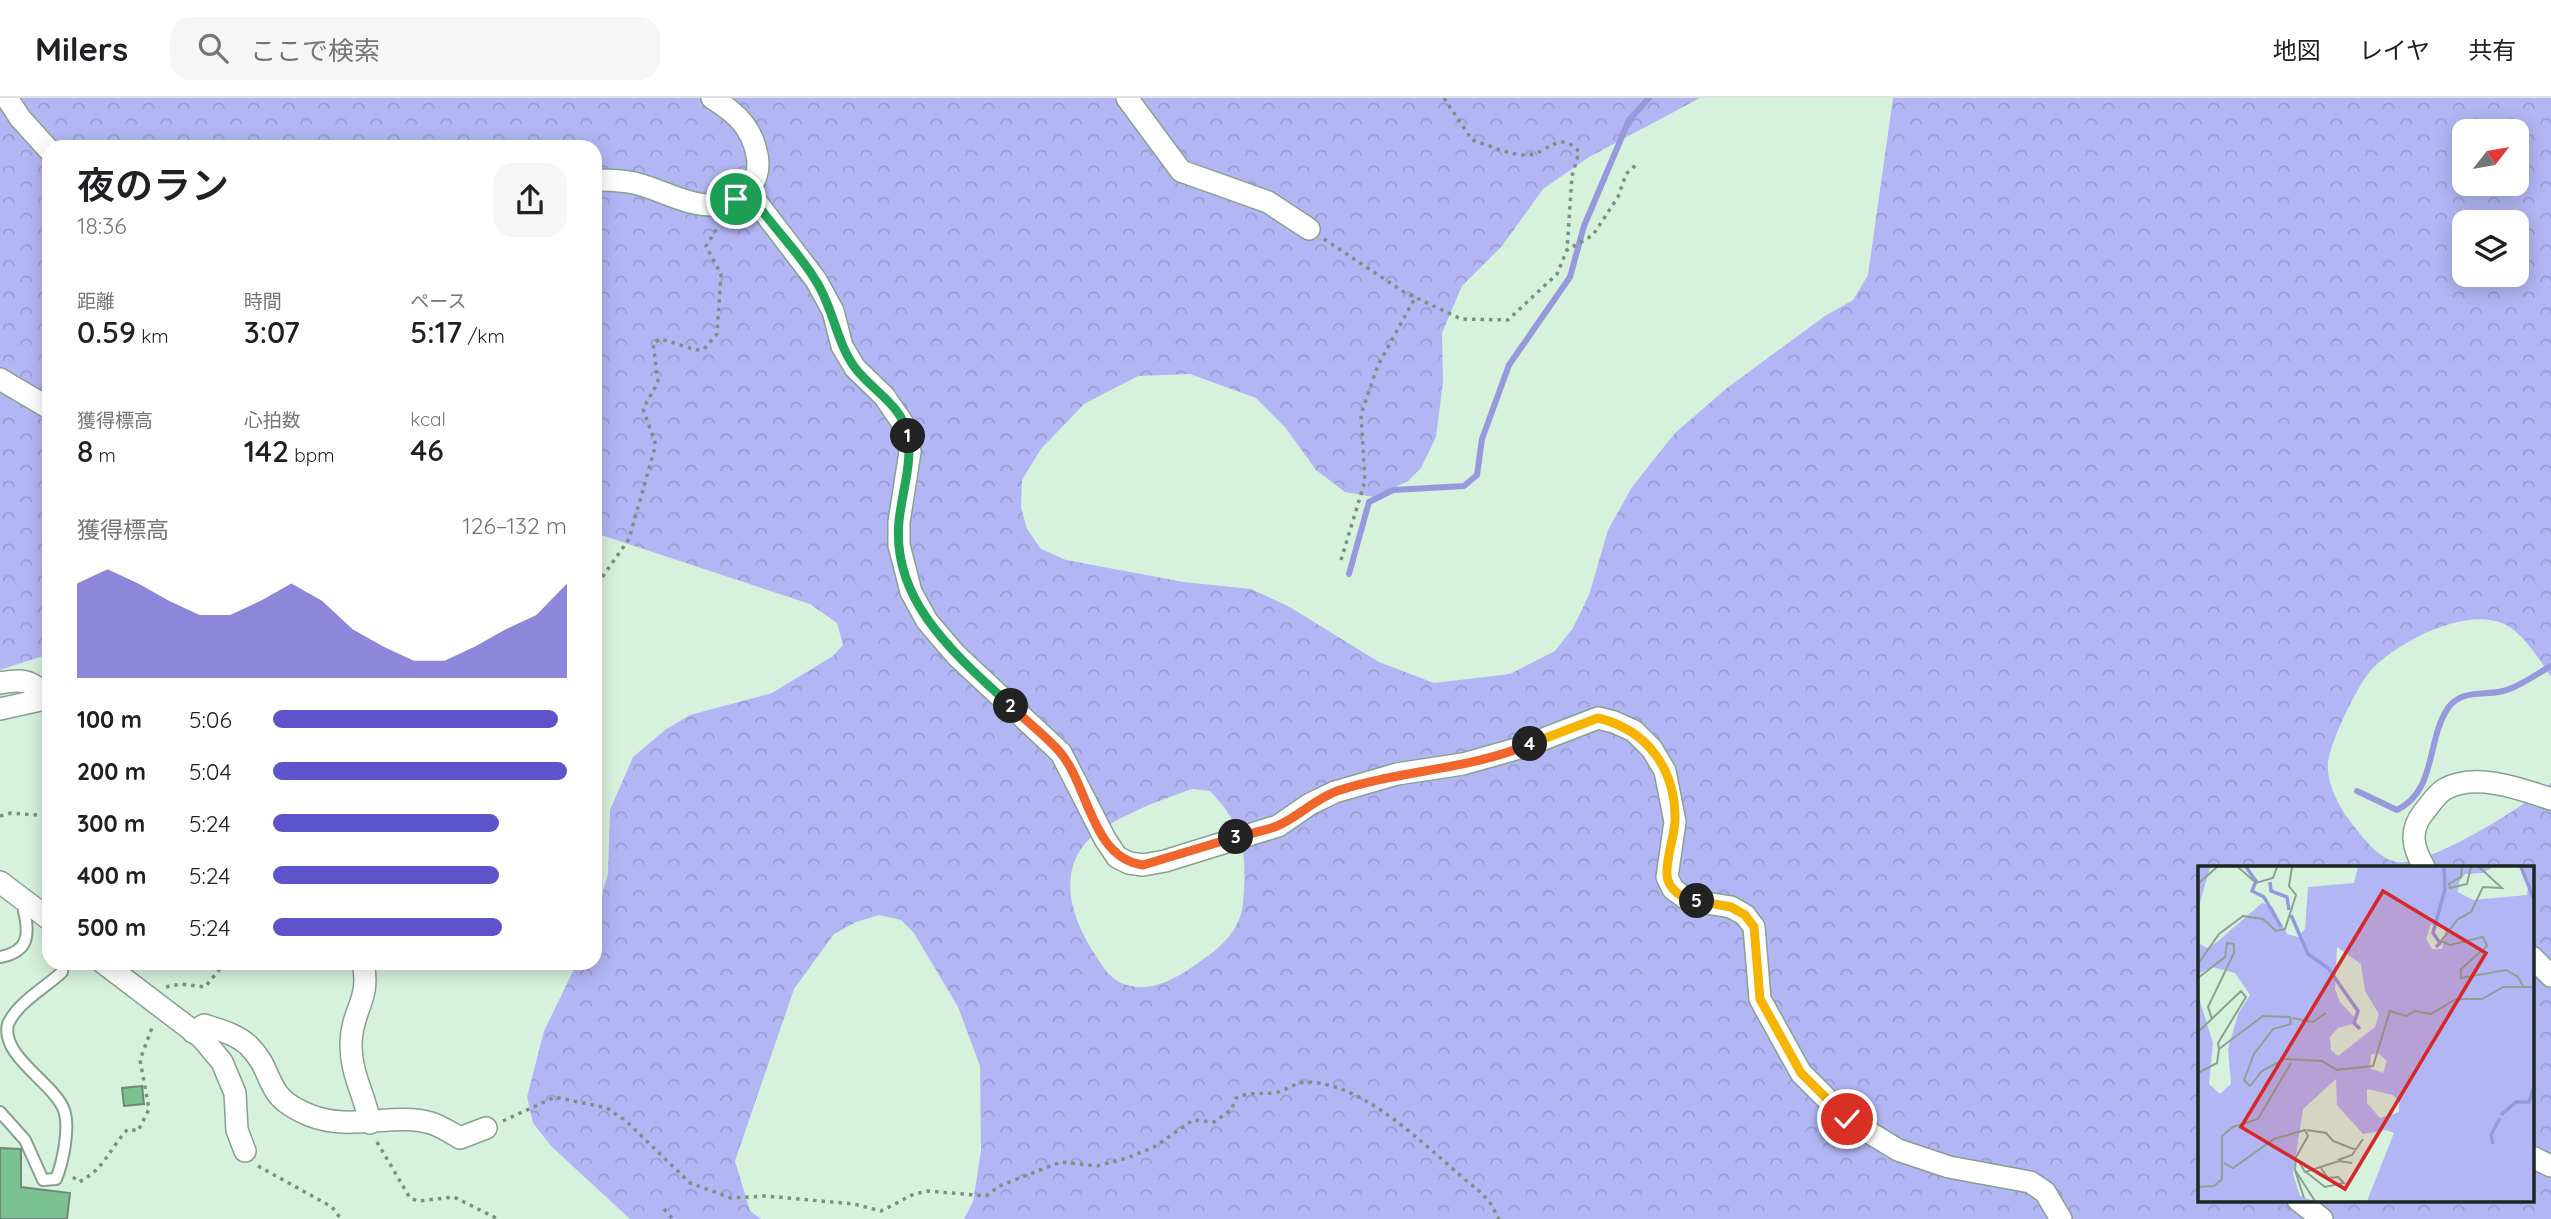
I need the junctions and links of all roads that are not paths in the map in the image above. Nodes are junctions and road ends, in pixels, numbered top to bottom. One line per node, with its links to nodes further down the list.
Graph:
1 (7, 98): 4 (street)
2 (712, 98): 6 (street)
3 (1127, 98): 7 (street)
4 (42, 142)
5 (602, 181): 6 (street)
6 (748, 191): 33 (street)
7 (1309, 229)
8 (0, 379): 9 (street)
9 (42, 404)
10 (0, 683): 11 (street)
11 (42, 691)
12 (42, 699): 13 (street)
13 (0, 709)
14 (2551, 799): 15 (street)
15 (2424, 866)
16 (0, 882): 17 (street)
17 (29, 904): 18 (street); 19 (lane)
18 (42, 914)
19 (0, 957)
20 (2534, 959): 24 (street)
21 (62, 970): 26 (lane)
22 (112, 970): 25 (street)
23 (364, 970): 27 (street)
24 (2551, 976)
25 (193, 1032): 27 (street); 29 (street)
26 (0, 1112)
27 (370, 1123): 28 (street)
28 (486, 1128)
29 (245, 1151)
30 (2534, 1158): 31 (street)
31 (2551, 1166)
32 (2301, 1202): 34 (street)
33 (2062, 1219)
34 (2322, 1219)

